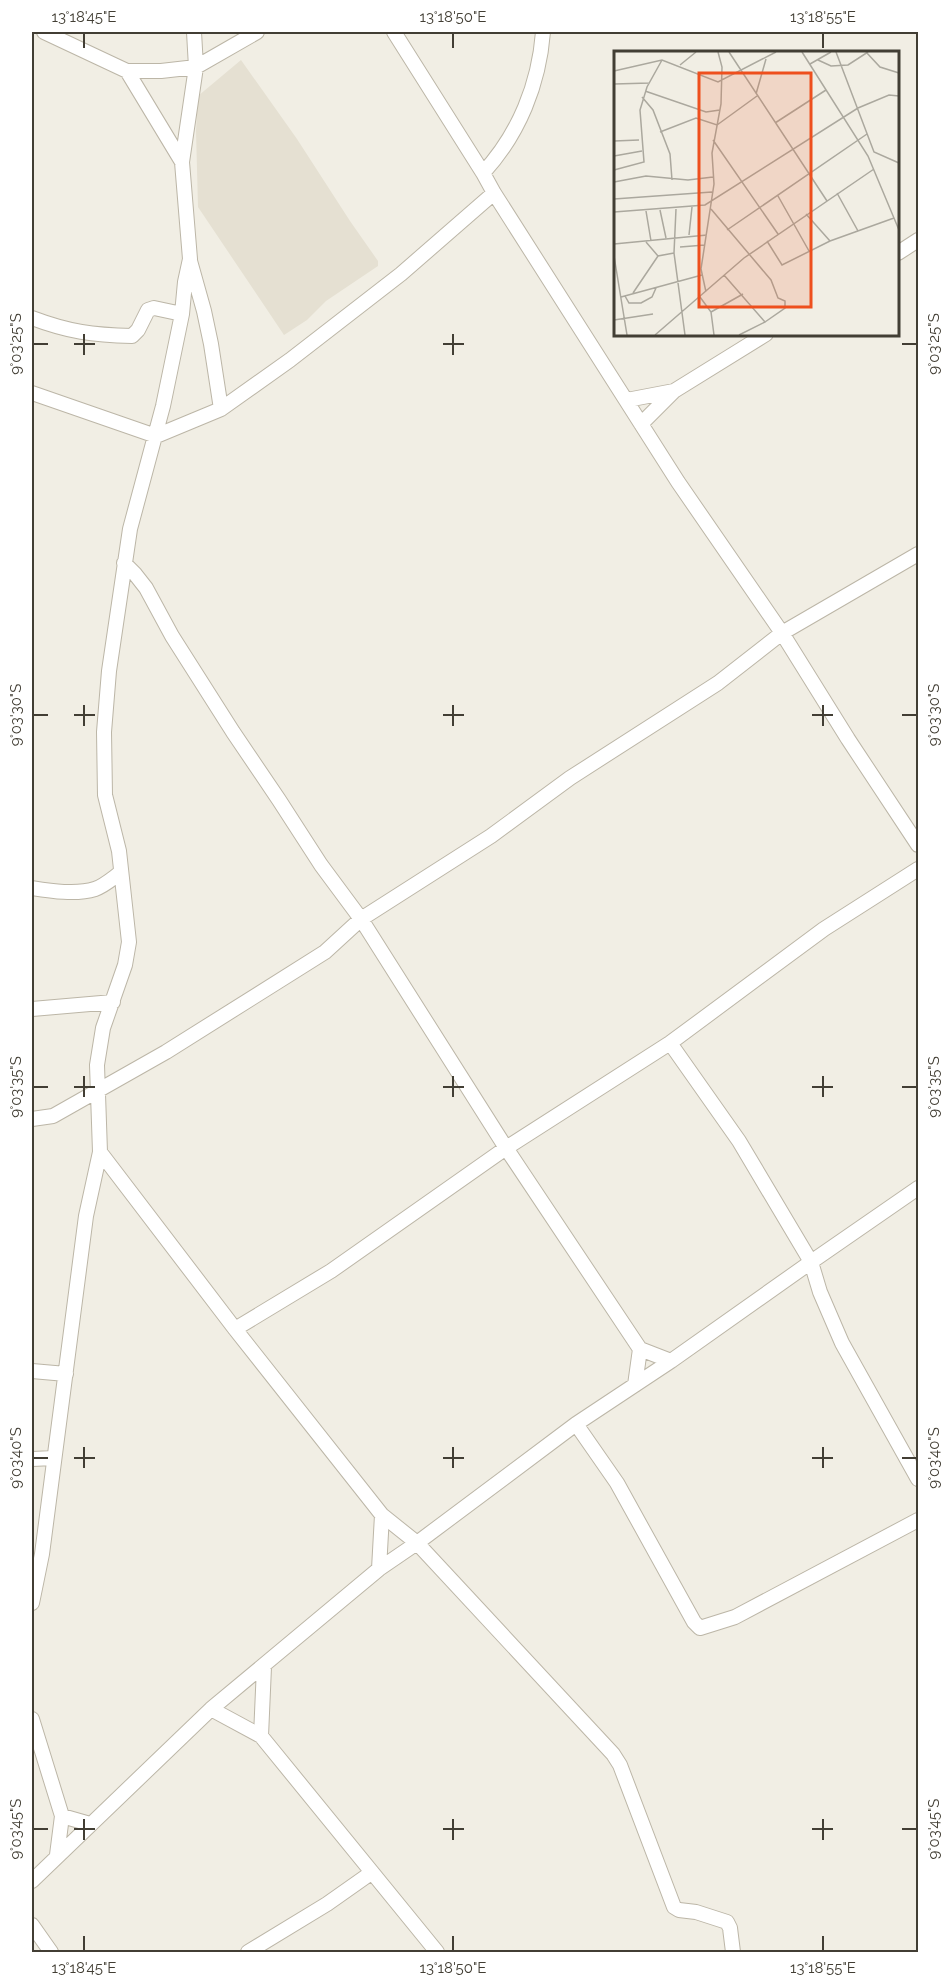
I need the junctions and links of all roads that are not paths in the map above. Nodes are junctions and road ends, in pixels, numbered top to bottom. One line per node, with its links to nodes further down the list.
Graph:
1 (44, 32): 7 (street)
2 (195, 32): 6 (street)
3 (257, 32): 6 (street)
4 (394, 32): 9 (street)
5 (543, 32): 9 (street)
6 (196, 67): 7 (street); 8 (street)
7 (127, 71): 8 (street)
8 (182, 162): 13 (street)
9 (483, 173): 10 (street)
10 (494, 193): 19 (street); 20 (street)
11 (918, 240): 12 (street)
12 (899, 252)
13 (190, 259): 14 (street); 20 (street)
14 (182, 314): 15 (street); 22 (street)
15 (32, 318)
16 (763, 336): 17 (street)
17 (674, 391): 19 (street); 21 (street)
18 (32, 393): 22 (street)
19 (627, 399): 21 (street)
20 (221, 409): 22 (street)
21 (641, 424): 25 (street)
22 (156, 436): 24 (street)
23 (918, 554): 25 (street)
24 (124, 563): 28 (street); 30 (street)
25 (782, 633): 26 (street); 30 (street)
26 (918, 844)
27 (918, 869): 33 (street)
28 (120, 873): 29 (street); 31 (street)
29 (32, 888)
30 (361, 919): 34 (street); 36 (street)
31 (113, 1002): 32 (street); 34 (street)
32 (32, 1010)
33 (670, 1043): 36 (street); 39 (street)
34 (97, 1092): 35 (street); 37 (street)
35 (32, 1119)
36 (506, 1148): 40 (street); 41 (street)
37 (100, 1152): 40 (street); 44 (street)
38 (915, 1195): 39 (street)
39 (811, 1262): 42 (street); 49 (street)
40 (235, 1329): 50 (street)
41 (640, 1349): 42 (street); 45 (street)
42 (671, 1361): 45 (street)
43 (32, 1371): 44 (street)
44 (66, 1374): 47 (street)
45 (635, 1385): 46 (street)
46 (576, 1424): 51 (street); 52 (street)
47 (54, 1458): 48 (street); 54 (street)
48 (32, 1459)
49 (918, 1479)
50 (382, 1515): 52 (street); 53 (street)
51 (918, 1520)
52 (417, 1543): 53 (street); 68 (street)
53 (379, 1569): 55 (street)
54 (32, 1603)
55 (264, 1667): 56 (street); 58 (street)
56 (211, 1709): 58 (street); 60 (street)
57 (32, 1719): 59 (street)
58 (261, 1736): 62 (street)
59 (62, 1816): 60 (street); 61 (street)
60 (90, 1824): 61 (street)
61 (57, 1856): 63 (street)
62 (371, 1873): 66 (street); 67 (street)
63 (32, 1881)
64 (32, 1925): 65 (street)
65 (51, 1953)
66 (248, 1953)
67 (437, 1953)
68 (733, 1953)

